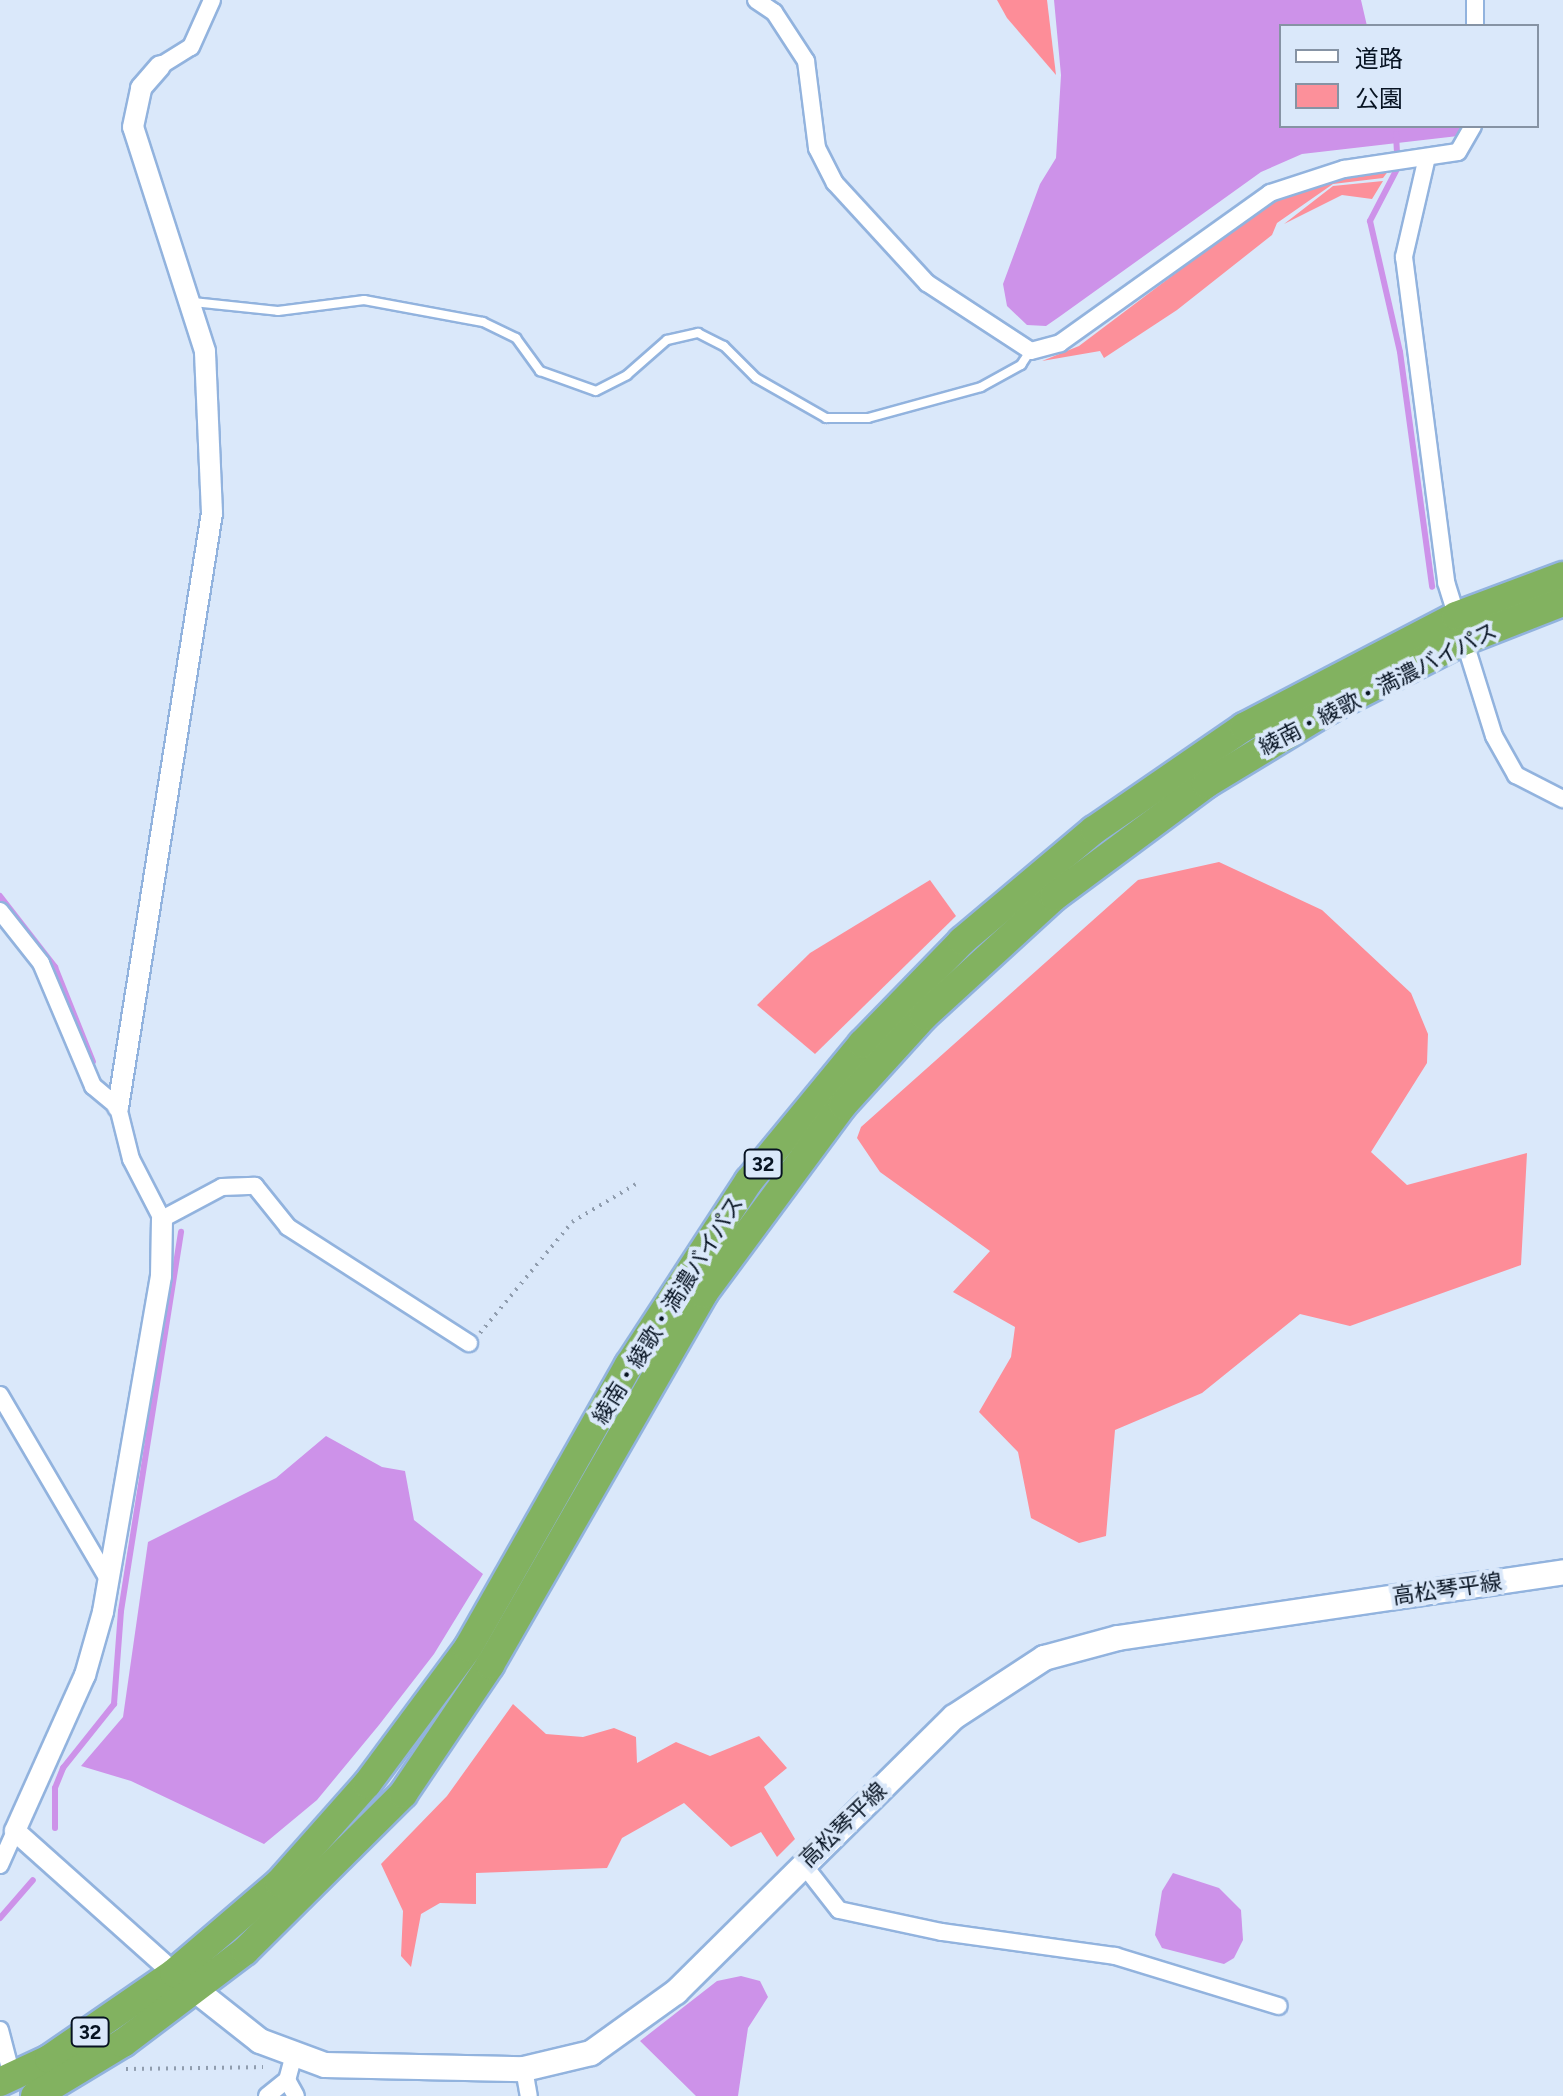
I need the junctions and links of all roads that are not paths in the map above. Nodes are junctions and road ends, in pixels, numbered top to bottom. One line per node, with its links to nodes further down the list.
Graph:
1 (212, 0): 5 (street)
2 (756, 0): 9 (street)
3 (1475, 0): 4 (street)
4 (1475, 24)
5 (160, 66): 8 (street)
6 (1472, 128): 7 (street)
7 (1427, 157): 9 (street); 12 (street)
8 (193, 302): 9 (lane); 15 (street)
9 (1031, 351)
10 (1563, 576): 12 (highway, 綾南・綾歌・満濃バイパス / 32)
11 (1563, 602): 12 (highway, 綾南・綾歌・満濃バイパス / 32)
12 (1459, 629): 13 (street); 24 (highway, 綾南・綾歌・満濃バイパス / 32)
13 (1563, 799)
14 (0, 911): 15 (street)
15 (118, 1107): 16 (street)
16 (162, 1219): 17 (street); 20 (street)
17 (469, 1343)
18 (0, 1395): 20 (street)
19 (1563, 1572): 22 (main road, 高松琴平線)
20 (109, 1581): 21 (street)
21 (15, 1831): 23 (street); 24 (street)
22 (803, 1864): 25 (street); 27 (main road, 高松琴平線)
23 (0, 1865)
24 (185, 1982): 28 (main road, 高松琴平線); 29 (highway, 綾南・綾歌・満濃バイパス / 32); 30 (highway, 綾南・綾歌・満濃バイパス / 32)
25 (1279, 2006)
26 (0, 2030): 29 (street)
27 (524, 2069): 28 (main road, 高松琴平線); 33 (street)
28 (290, 2070): 31 (street); 32 (street)
29 (6, 2079)
30 (35, 2096)
31 (267, 2096)
32 (296, 2096)
33 (529, 2096)

